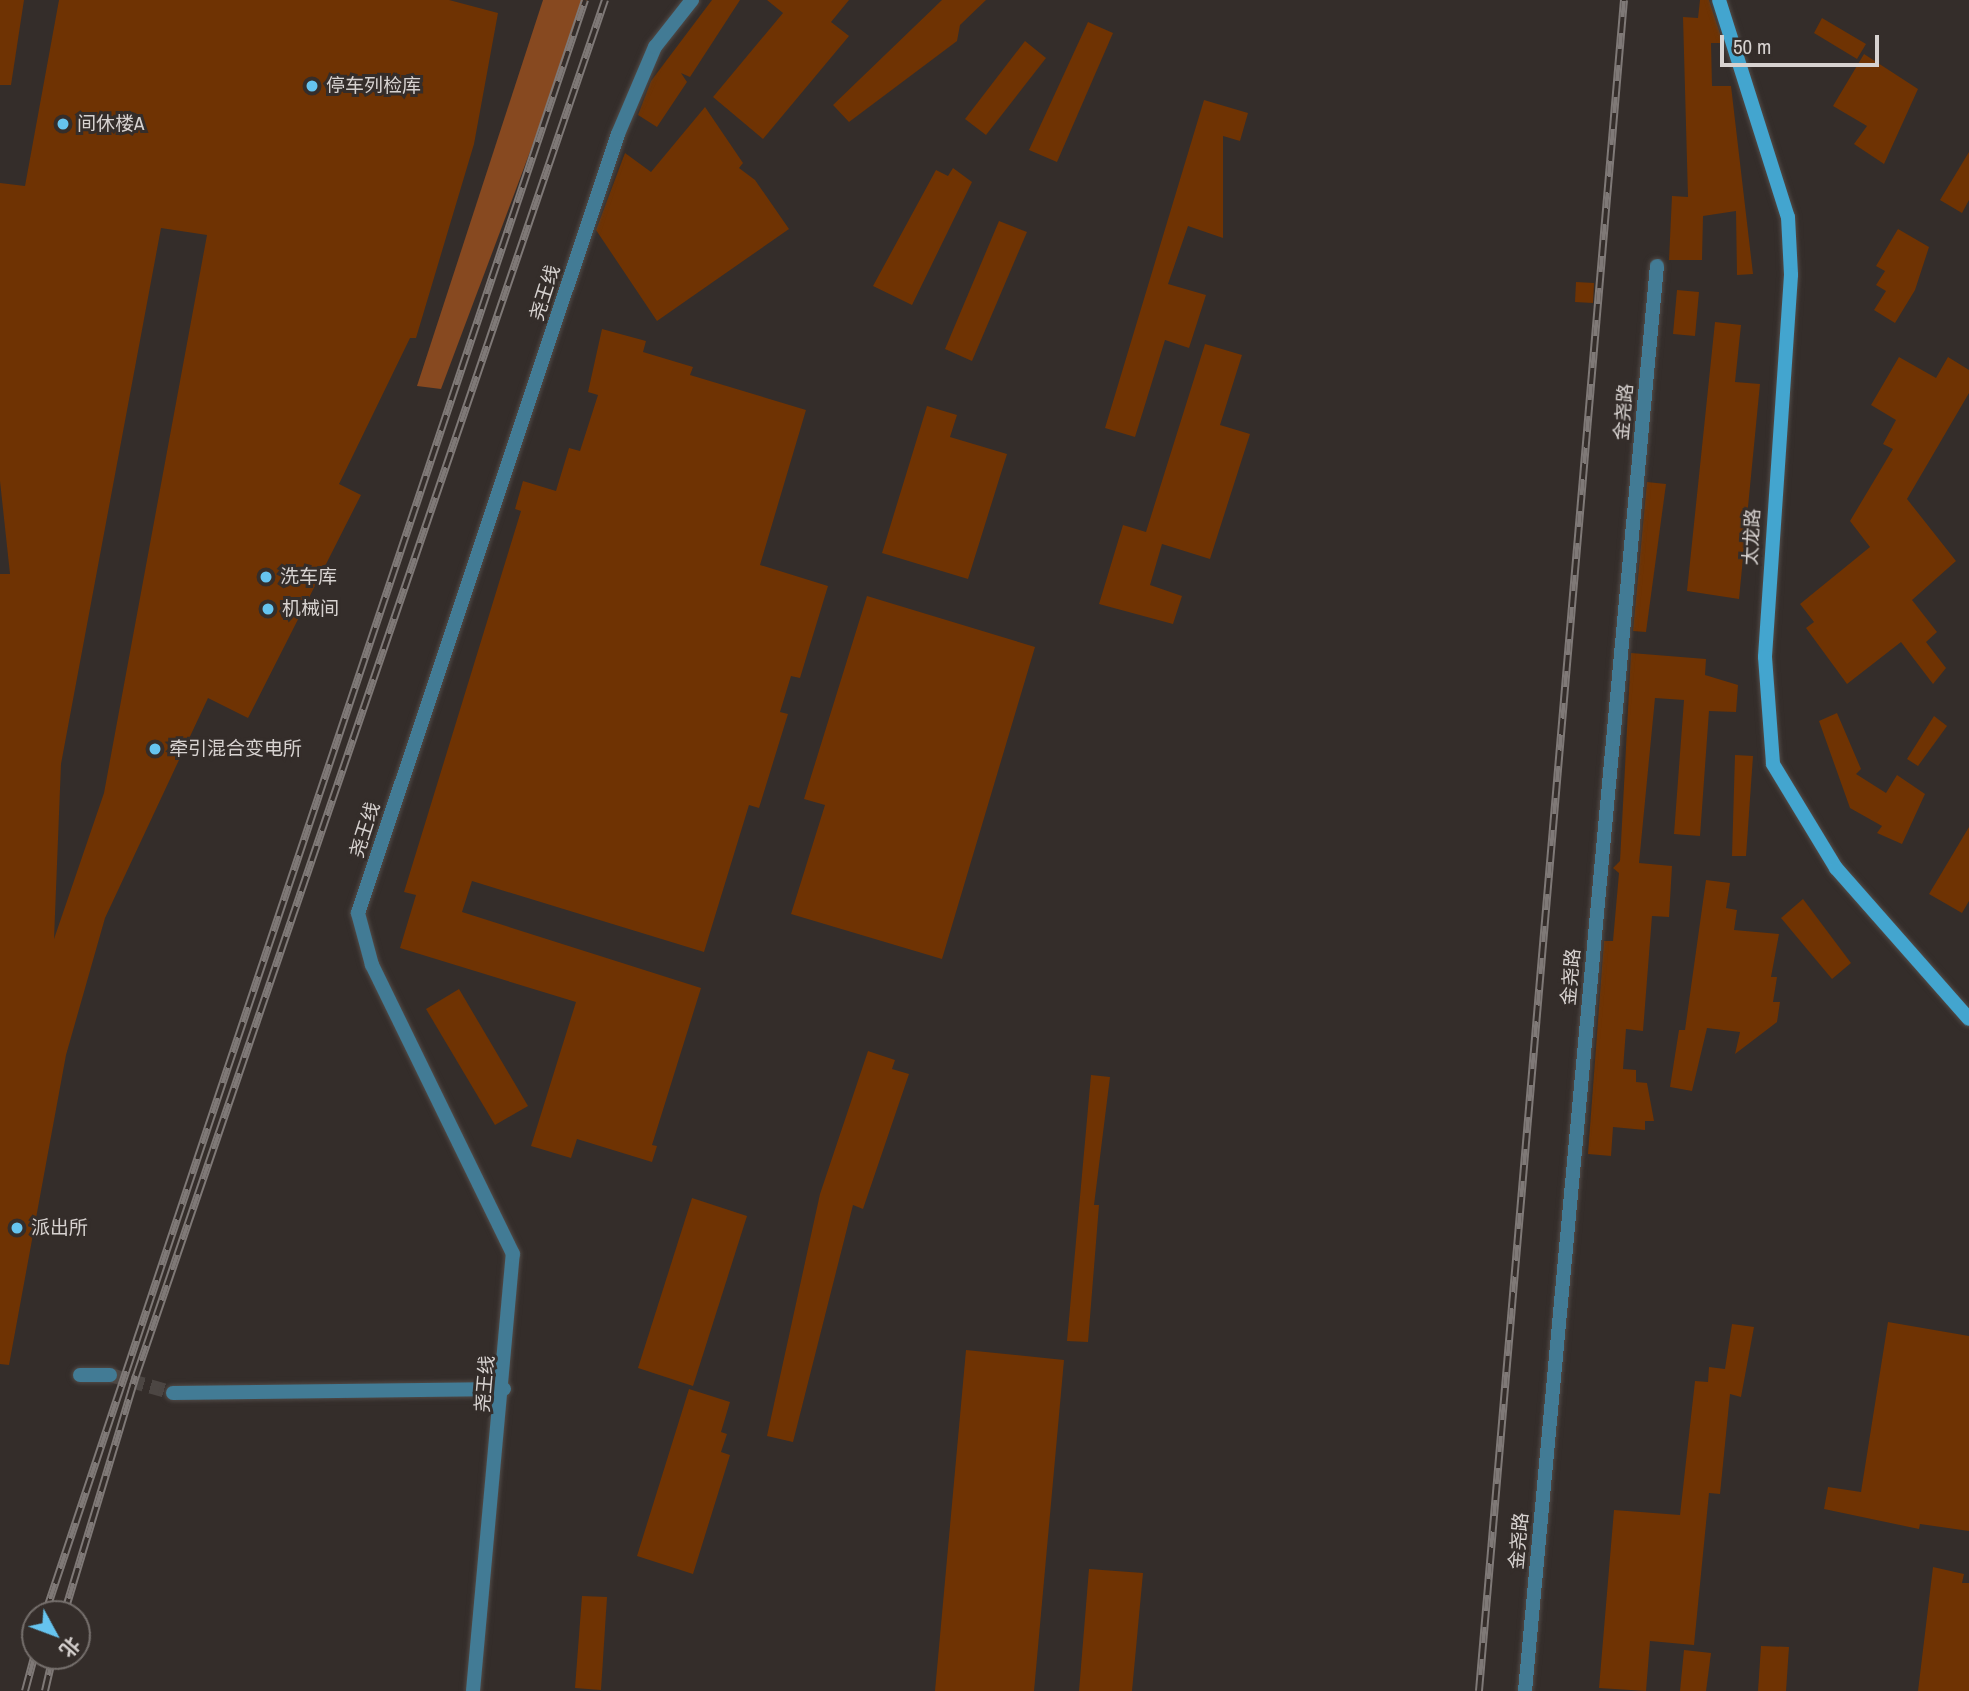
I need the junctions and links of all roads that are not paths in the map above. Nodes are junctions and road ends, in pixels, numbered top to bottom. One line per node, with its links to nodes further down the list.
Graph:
1 (692, 0): 7 (street, 尧王线)
2 (1719, 0): 4 (street, 太龙路)
3 (1657, 266): 10 (street, 金尧路)
4 (1969, 1019)
5 (80, 1375): 6 (street)
6 (110, 1375)
7 (504, 1389): 8 (street); 9 (street, 尧王线)
8 (173, 1393)
9 (473, 1691)
10 (1525, 1691)

